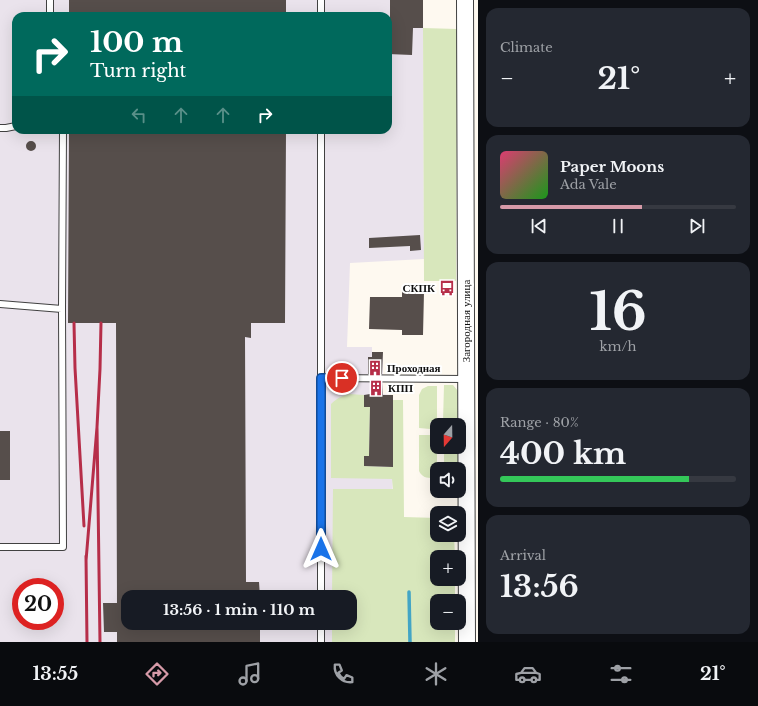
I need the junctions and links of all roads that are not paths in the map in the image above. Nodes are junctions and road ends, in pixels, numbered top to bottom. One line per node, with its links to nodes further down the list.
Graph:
1 (50, 0): 4 (lane)
2 (321, 0): 5 (lane)
3 (465, 0): 13 (street, Загородная улица)
4 (50, 12)
5 (321, 12)
6 (12, 127): 7 (lane)
7 (0, 128)
8 (63, 134): 11 (lane)
9 (321, 134): 12 (lane)
10 (0, 304): 11 (lane)
11 (62, 309): 14 (lane)
12 (321, 378): 13 (lane); 15 (lane)
13 (466, 379): 18 (street, Загородная улица)
14 (0, 547)
15 (321, 590)
16 (321, 630): 17 (lane)
17 (321, 642)
18 (467, 642)

